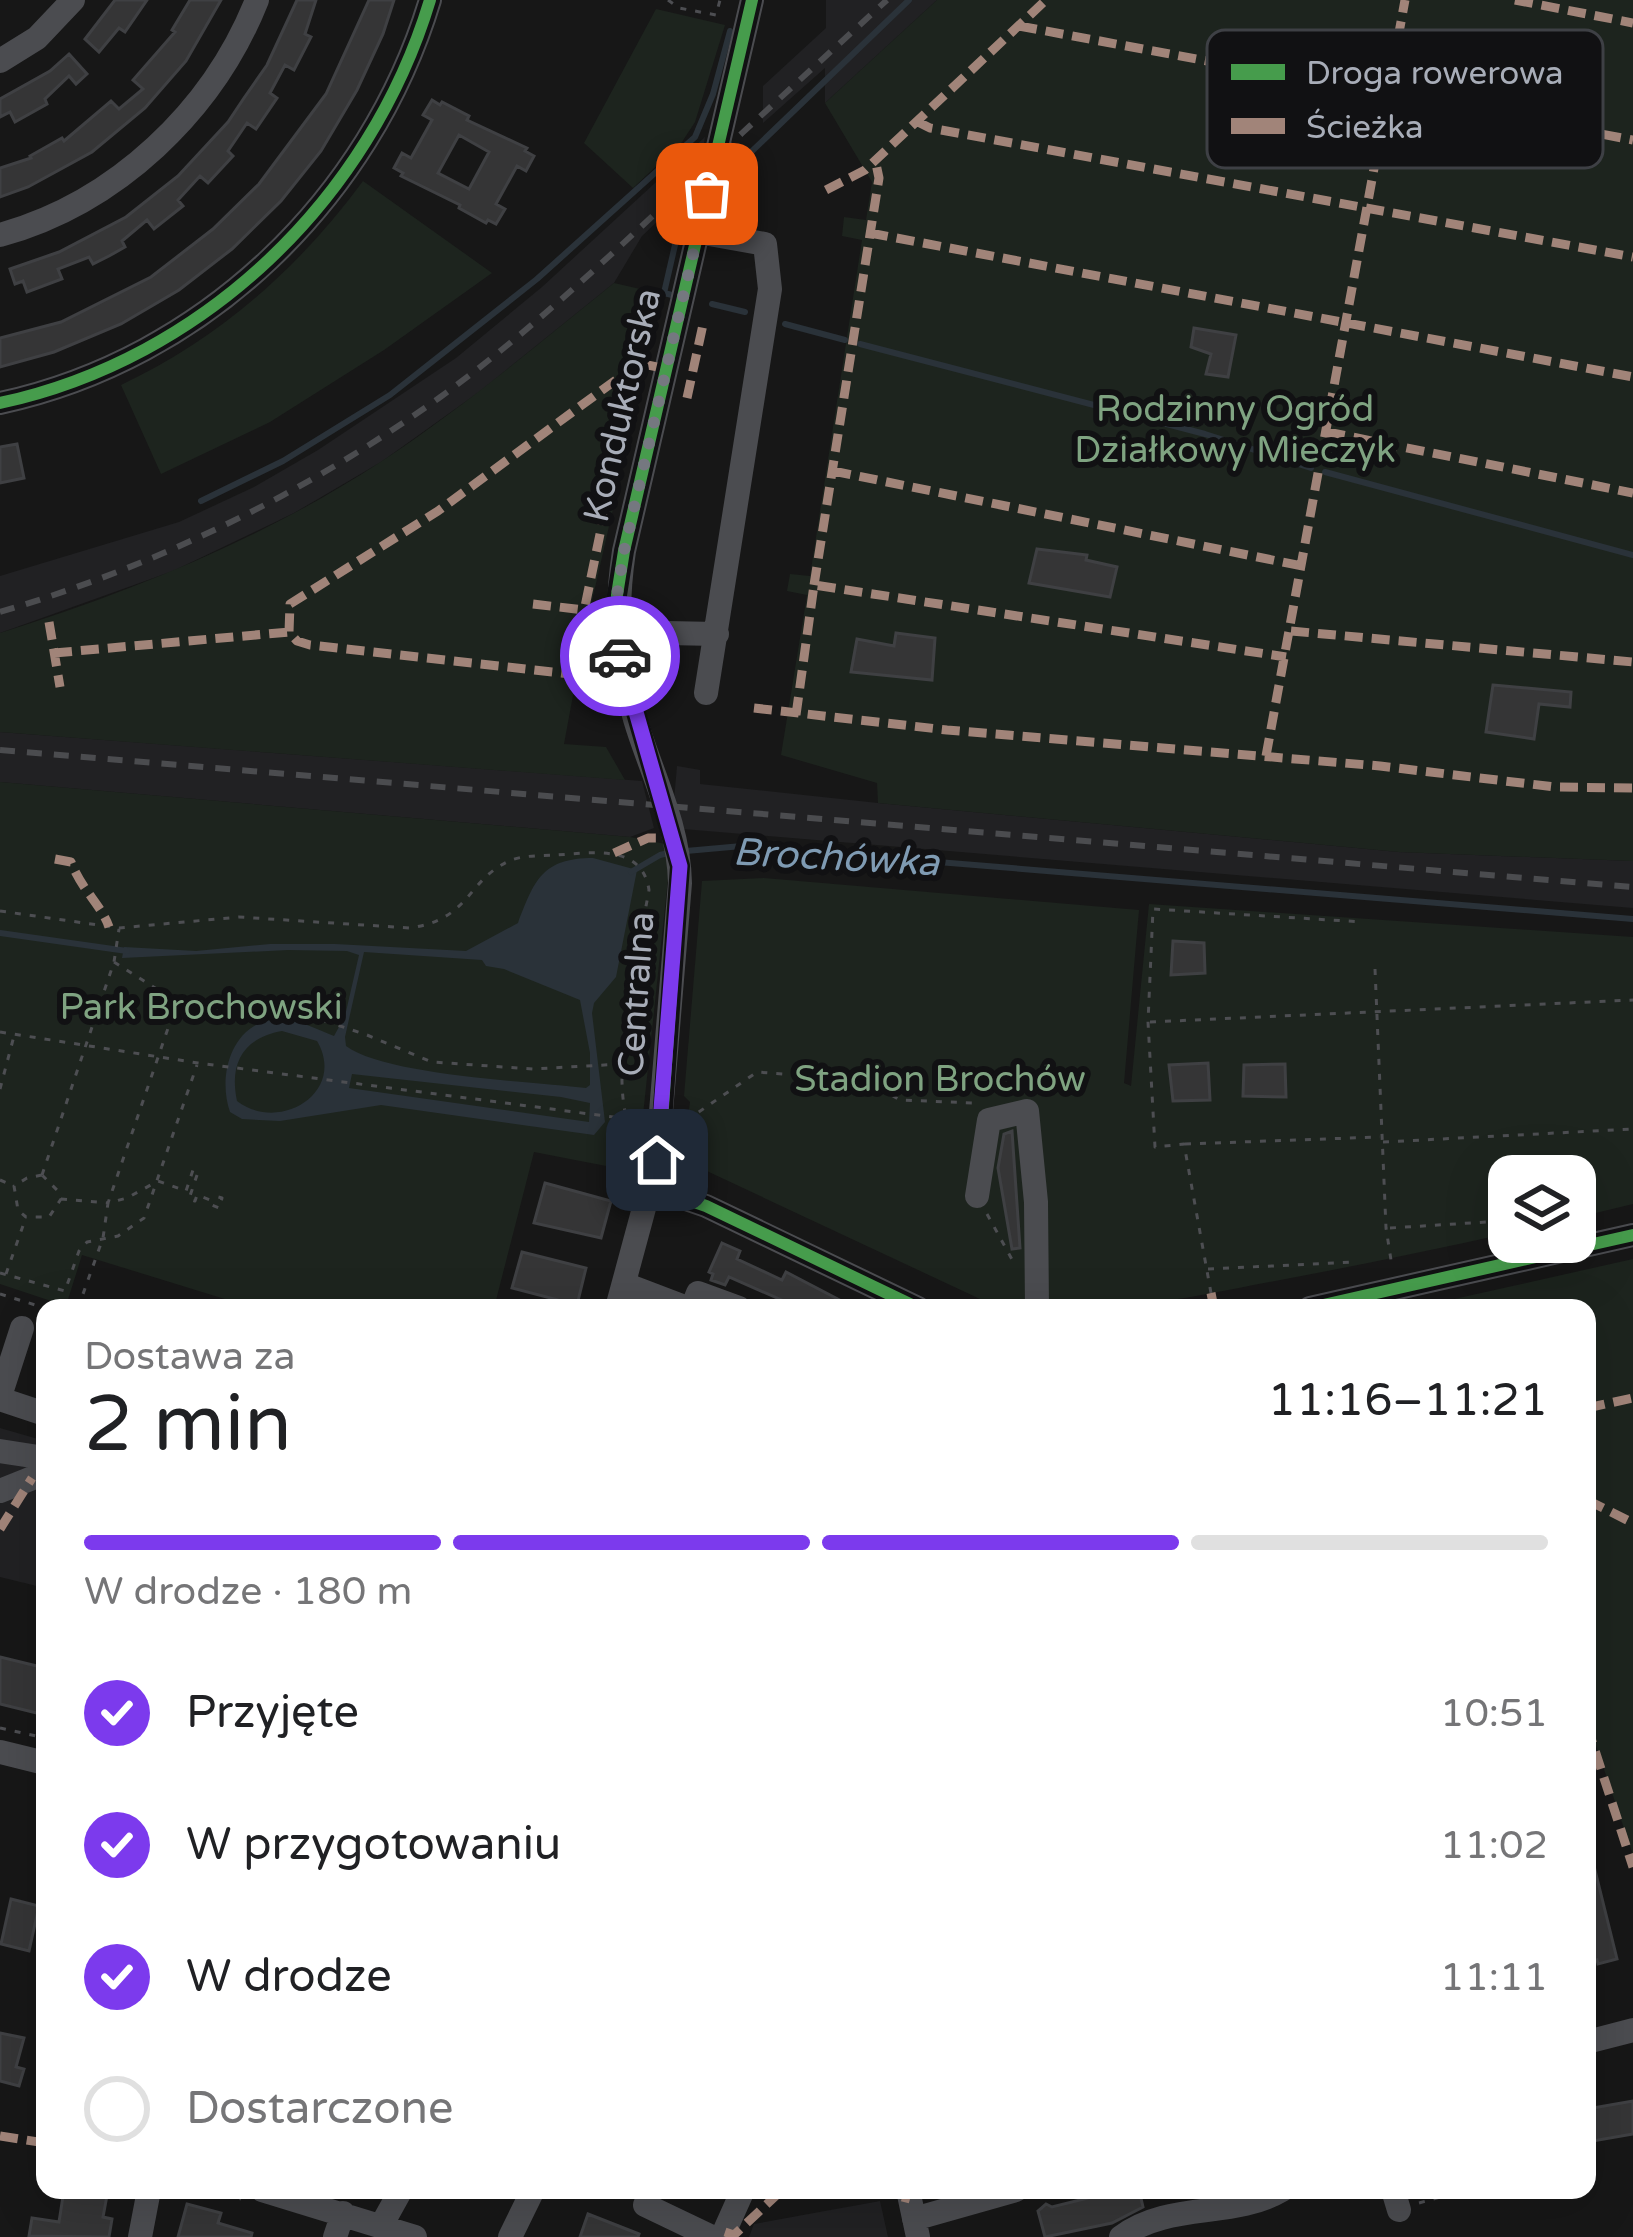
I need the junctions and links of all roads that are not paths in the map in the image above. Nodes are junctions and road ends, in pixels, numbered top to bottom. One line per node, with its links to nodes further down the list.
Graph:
1 (73, 0): 5 (street)
2 (257, 0): 7 (street)
3 (430, 0): 8 (street)
4 (752, 0): 6 (street, Konduktorska)
5 (0, 61)
6 (698, 232): 9 (street); 10 (street, Konduktorska)
7 (0, 235)
8 (0, 403)
9 (717, 634): 10 (street); 11 (street)
10 (625, 682): 12 (street, Konduktorska)
11 (706, 693)
12 (672, 831): 13 (street, Centralna)
13 (651, 1187): 16 (street, Centralna); 17 (street)
14 (977, 1196): 18 (street)
15 (1633, 1235): 19 (street)
16 (620, 1296)
17 (899, 1299)
18 (1037, 1299)
19 (1350, 1299)
20 (22, 1328): 21 (street)
21 (0, 1397): 22 (street)
22 (36, 1411)
23 (0, 1451): 24 (street)
24 (36, 1457)
25 (36, 1477): 26 (street)
26 (0, 1491)
27 (0, 1752): 28 (street)
28 (36, 1760)
29 (1633, 2030): 30 (street)
30 (1596, 2040)
31 (147, 2199): 43 (street)
32 (282, 2199): 40 (street)
33 (396, 2199): 41 (street)
34 (529, 2199): 45 (street)
35 (739, 2199): 47 (street)
36 (992, 2199): 42 (street)
37 (1200, 2199): 38 (street); 48 (street)
38 (1253, 2199)
39 (644, 2205): 46 (street)
40 (339, 2225): 41 (street)
41 (381, 2226): 44 (street)
42 (916, 2228)
43 (140, 2237)
44 (415, 2237)
45 (510, 2237)
46 (712, 2237)
47 (722, 2237)
48 (1121, 2237)

